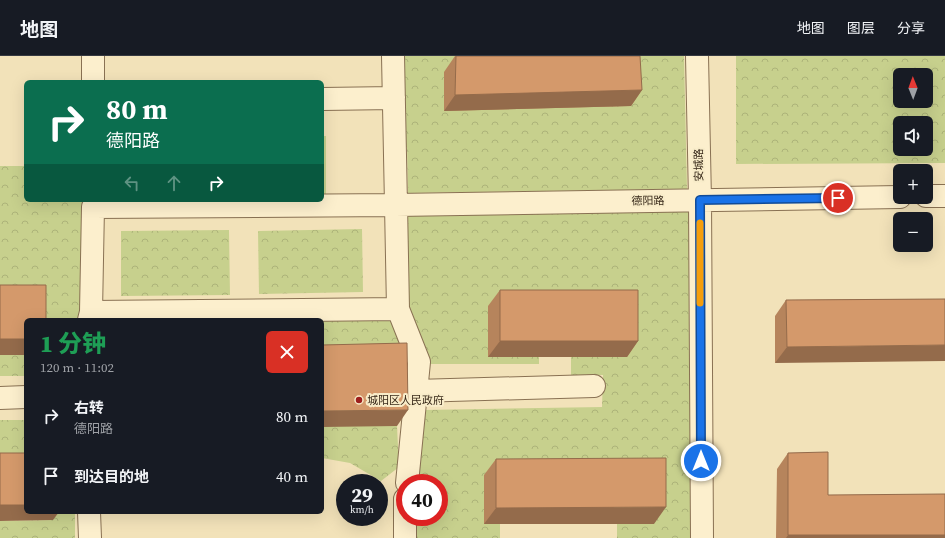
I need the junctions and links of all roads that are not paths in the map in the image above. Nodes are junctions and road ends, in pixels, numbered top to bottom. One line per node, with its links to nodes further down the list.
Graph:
1 (93, 56): 4 (street)
2 (393, 56): 5 (street)
3 (697, 56): 10 (street, 安城路)
4 (93, 80)
5 (394, 98): 6 (street); 12 (street)
6 (324, 99)
7 (933, 196): 8 (street)
8 (945, 196)
9 (893, 197): 10 (street, 德阳路)
10 (700, 200): 12 (street, 德阳路); 24 (street, 安城路)
11 (93, 203): 12 (street, 德阳路); 14 (street)
12 (396, 205): 13 (street)
13 (398, 309): 14 (street); 16 (street)
14 (90, 316)
15 (594, 386): 16 (street)
16 (416, 391): 19 (street)
17 (24, 397): 18 (street)
18 (0, 398)
19 (408, 474)
20 (90, 514): 22 (street)
21 (404, 526): 23 (street)
22 (90, 538)
23 (404, 538)
24 (702, 538)

